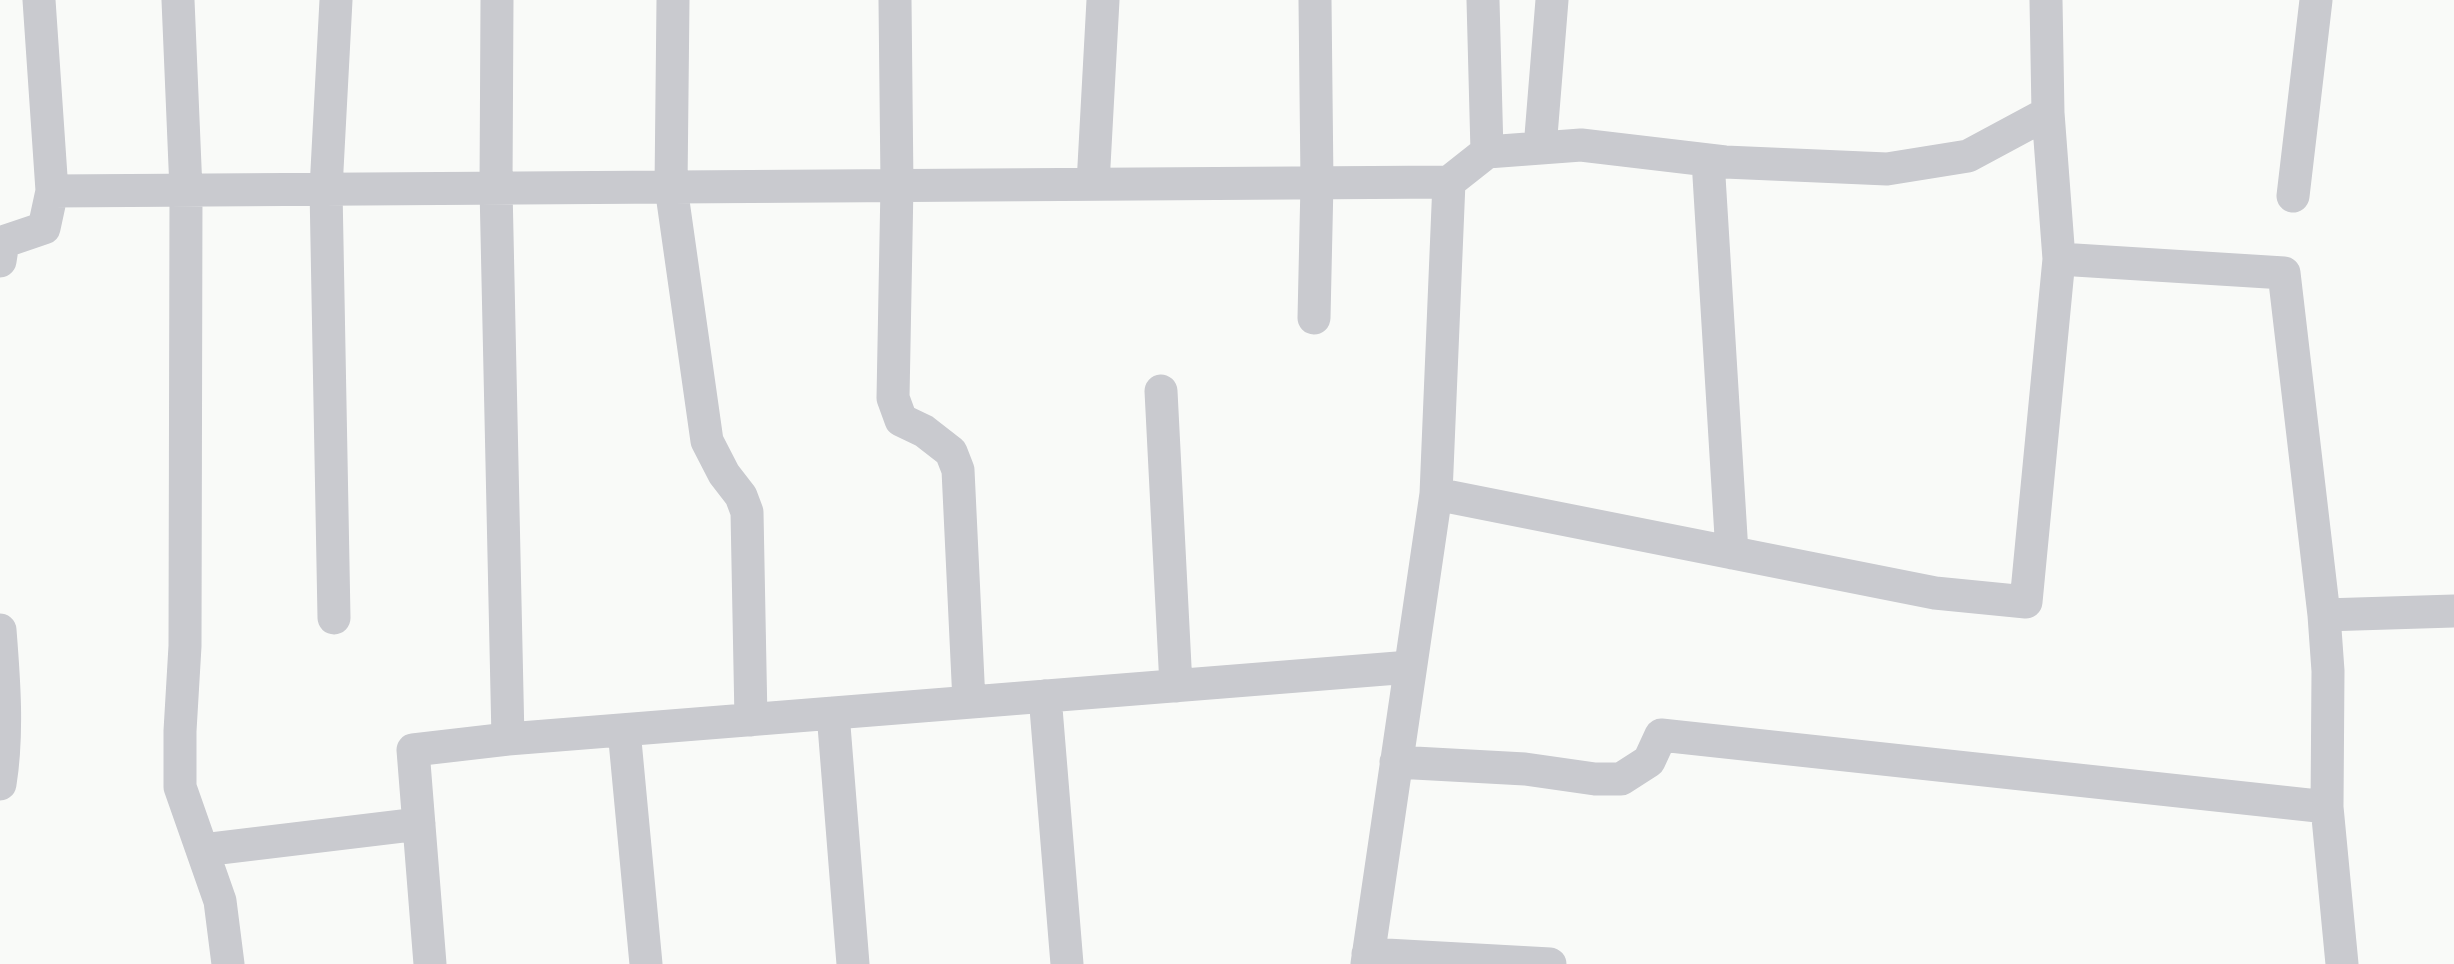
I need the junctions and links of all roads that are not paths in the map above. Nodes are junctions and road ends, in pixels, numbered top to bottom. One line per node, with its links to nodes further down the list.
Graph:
1 (39, 0): 24 (street)
2 (178, 0): 25 (street)
3 (336, 0): 23 (street)
4 (497, 0): 22 (street)
5 (673, 0): 21 (street)
6 (895, 0): 20 (street)
7 (1103, 0): 19 (street)
8 (1315, 0): 18 (street)
9 (1483, 0): 15 (street)
10 (1552, 0): 14 (street)
11 (2046, 0): 13 (street)
12 (2316, 0): 26 (street)
13 (2048, 113): 16 (street); 27 (street)
14 (1540, 148): 15 (street); 16 (street)
15 (1487, 152): 17 (street)
16 (1708, 160): 32 (street)
17 (1449, 182): 18 (street); 31 (street)
18 (1317, 183): 19 (street); 29 (street)
19 (1094, 184): 20 (street)
20 (897, 186): 21 (street); 40 (street)
21 (671, 187): 22 (street); 42 (street)
22 (496, 188): 23 (street); 44 (street)
23 (326, 189): 25 (street); 35 (street)
24 (51, 190): 25 (street); 28 (street)
25 (186, 190): 49 (street)
26 (2293, 196)
27 (2059, 259): 32 (street); 34 (street)
28 (0, 261)
29 (1314, 318)
30 (1161, 391): 38 (street)
31 (1436, 494): 32 (street); 37 (street)
32 (1732, 553)
33 (2454, 611): 34 (street)
34 (2324, 615): 47 (street)
35 (334, 618)
36 (0, 630): 46 (street)
37 (1410, 667): 38 (street); 45 (street)
38 (1176, 686): 39 (street)
39 (1045, 696): 40 (street); 55 (street)
40 (969, 702): 41 (street)
41 (833, 713): 42 (street); 54 (street)
42 (751, 720): 43 (street)
43 (624, 730): 44 (street); 53 (street)
44 (508, 739): 48 (street)
45 (1396, 762): 47 (street); 50 (street)
46 (0, 784)
47 (2327, 807): 57 (street)
48 (419, 824): 49 (street); 52 (street)
49 (203, 850): 51 (street)
50 (1367, 959): 56 (street)
51 (228, 964)
52 (430, 964)
53 (646, 964)
54 (852, 964)
55 (1067, 964)
56 (1550, 964)
57 (2342, 964)

